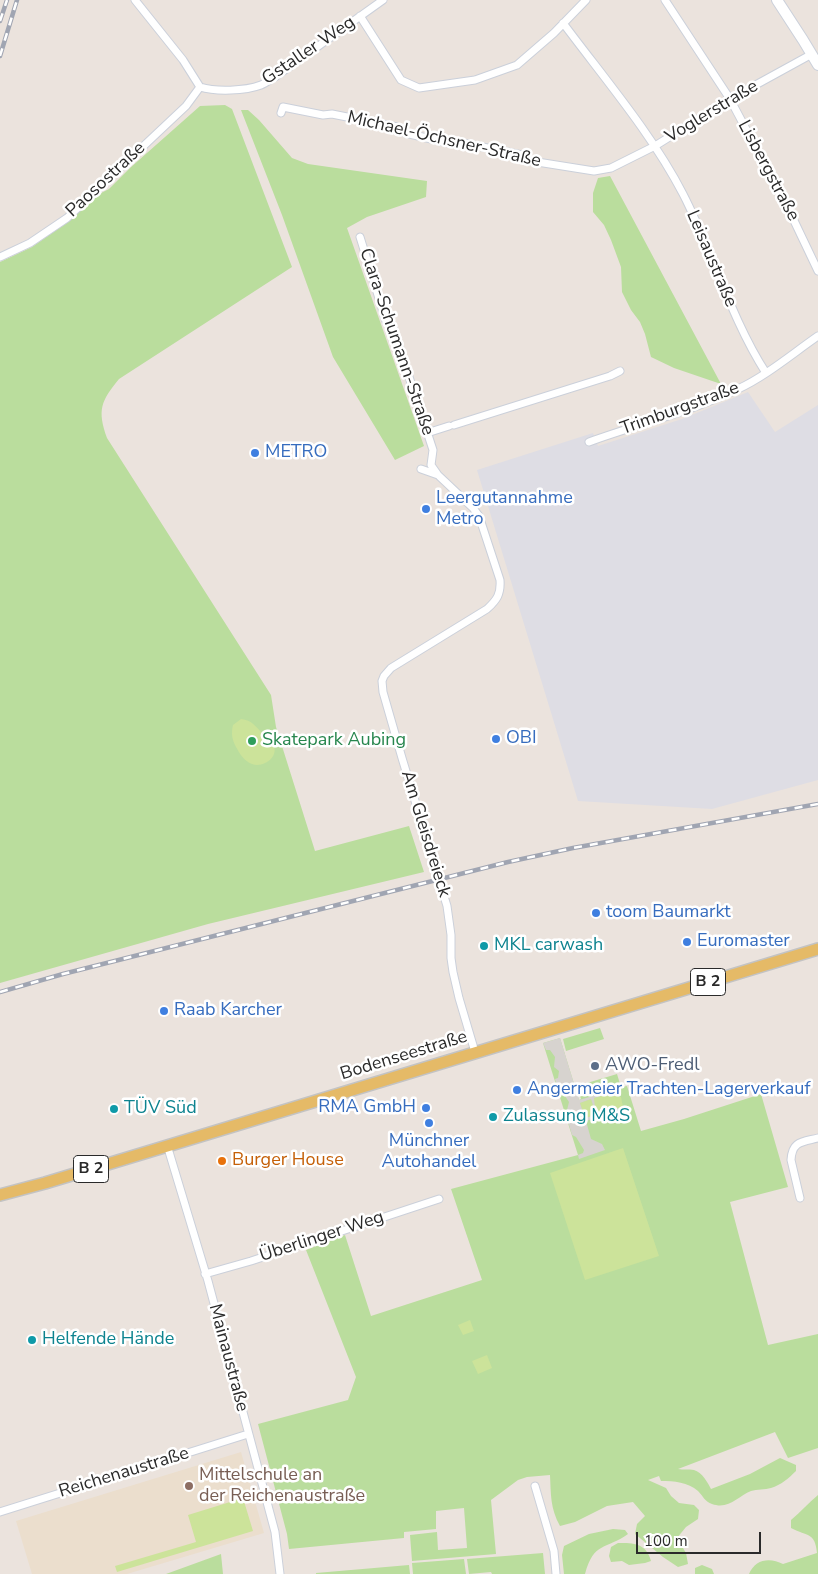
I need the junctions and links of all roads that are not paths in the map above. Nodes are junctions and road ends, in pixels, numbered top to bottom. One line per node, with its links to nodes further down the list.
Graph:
1 (135, 0): 10 (street)
2 (383, 0): 6 (street, Gstaller Weg)
3 (586, 0): 7 (street)
4 (665, 0): 11 (street, Lisbergstraße)
5 (777, 0): 8 (street)
6 (360, 16): 7 (street); 10 (street, Gstaller Weg)
7 (563, 24): 13 (street, Leisaustraße)
8 (812, 54): 9 (street); 11 (street, Voglerstraße)
9 (818, 65)
10 (200, 87): 16 (street, Paosostraße)
11 (730, 100): 13 (street, Voglerstraße); 17 (street, Lisbergstraße)
12 (281, 113): 14 (street, Michael-Öchsner-Straße)
13 (655, 146): 14 (street, Voglerstraße); 20 (street, Leisaustraße)
14 (611, 168)
15 (360, 237): 21 (street, Clara-Schumann-Straße)
16 (0, 257)
17 (818, 271)
18 (818, 336): 20 (street, Trimburgstraße)
19 (620, 370): 21 (street)
20 (766, 373): 22 (street, Trimburgstraße)
21 (428, 433): 24 (street, Clara-Schumann-Straße)
22 (589, 442)
23 (421, 469): 24 (street, Am Gleisdreieck)
24 (438, 475): 26 (street, Am Gleisdreieck)
25 (818, 949): 26 (main road, Bodenseestraße / B 2)
26 (475, 1052): 28 (main road, Bodenseestraße / B 2)
27 (818, 1138): 30 (street)
28 (167, 1145): 29 (main road, Bodenseestraße / B 2); 32 (street, Mainaustraße)
29 (0, 1195)
30 (800, 1198)
31 (439, 1199): 32 (street, Überlinger Weg)
32 (206, 1274): 33 (street, Mainaustraße)
33 (248, 1434): 35 (street, Reichenaustraße); 36 (street, Mainaustraße)
34 (535, 1486): 37 (street)
35 (0, 1512)
36 (280, 1574)
37 (556, 1574)

